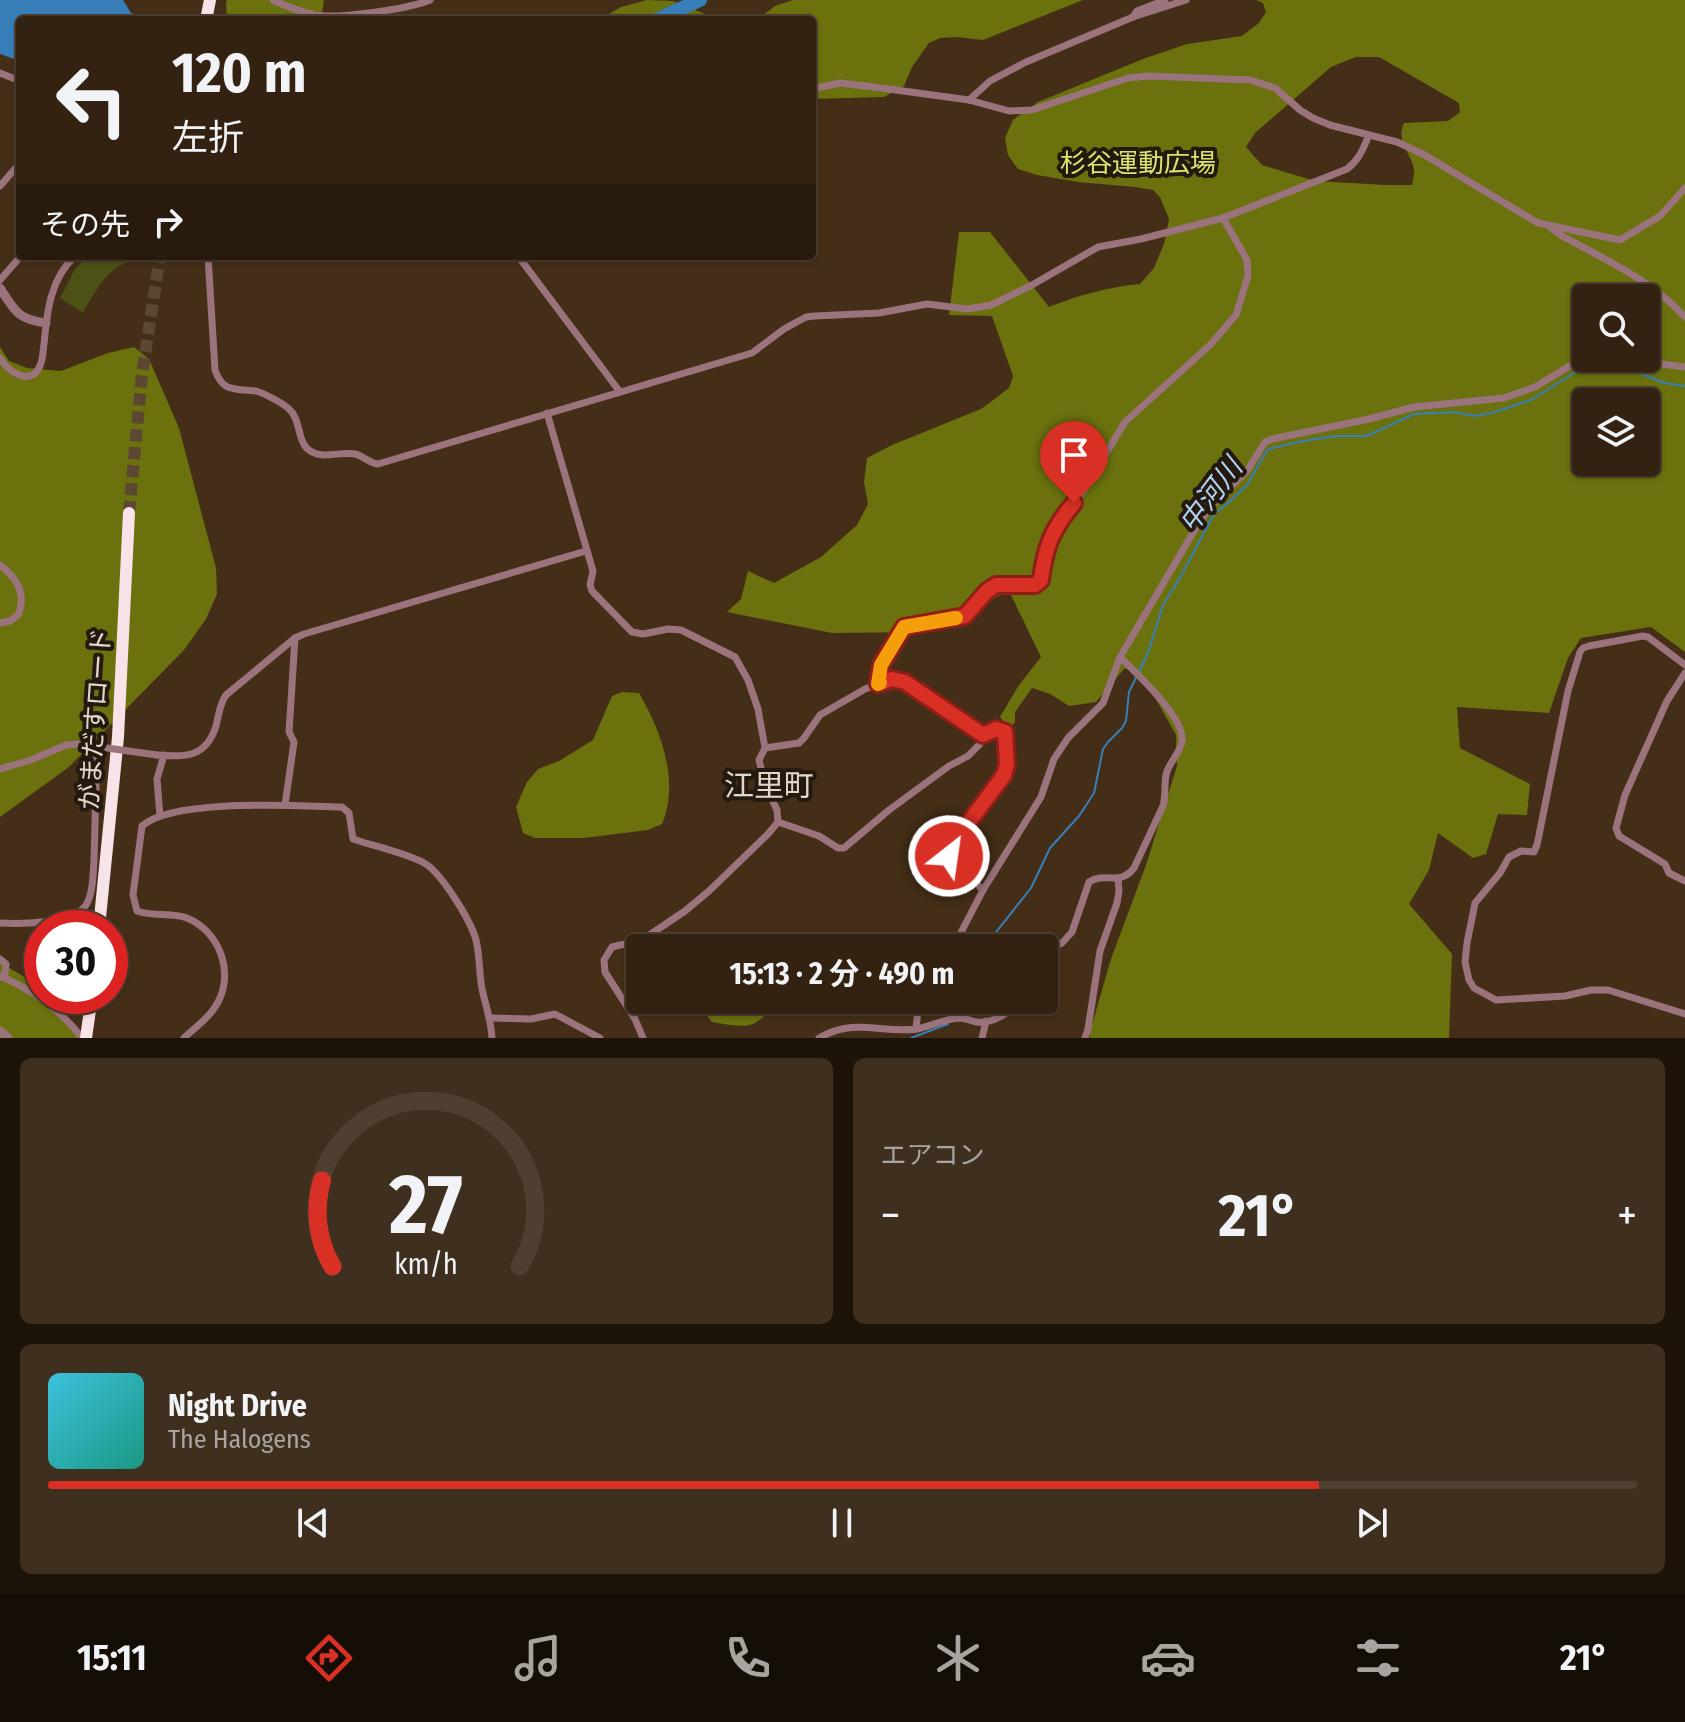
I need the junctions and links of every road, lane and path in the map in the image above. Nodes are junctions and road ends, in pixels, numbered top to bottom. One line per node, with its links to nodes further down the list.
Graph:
1 (273, 0): 2 (street)
2 (430, 0)
3 (1165, 0): 5 (street)
4 (1186, 0): 5 (street)
5 (1133, 17): 7 (street)
6 (816, 88): 7 (street)
7 (969, 100): 8 (street)
8 (1369, 135): 12 (street); 13 (street)
9 (16, 168): 10 (street)
10 (0, 186)
11 (1685, 188): 13 (street)
12 (1223, 218): 26 (street); 36 (street)
13 (1550, 227): 20 (street)
14 (18, 260): 18 (street)
15 (71, 260): 21 (street)
16 (208, 260): 27 (street)
17 (521, 260): 26 (street)
18 (0, 280)
19 (0, 288): 21 (street)
20 (1685, 317)
21 (46, 323): 22 (street)
22 (0, 358)
23 (1660, 364): 25 (street)
24 (1572, 365): 33 (street)
25 (1685, 367)
26 (620, 392): 27 (street)
27 (547, 413): 29 (street)
28 (129, 513): 48 (highway, がまだすロード)
29 (586, 551): 32 (street); 39 (street)
30 (0, 565): 31 (street)
31 (0, 623)
32 (295, 638): 40 (street); 42 (street)
33 (1120, 657): 45 (street); 47 (street)
34 (1685, 665): 57 (street)
35 (1685, 673): 46 (street)
36 (878, 684): 37 (street); 39 (street)
37 (983, 735): 44 (street); 47 (street)
38 (98, 747): 40 (street, bridge); 41 (street); 49 (street)
39 (765, 748): 44 (street)
40 (160, 755): 43 (street)
41 (0, 769)
42 (285, 805): 43 (street); 58 (street)
43 (160, 816): 65 (street)
44 (778, 822): 68 (street)
45 (1118, 879): 51 (street); 72 (street)
46 (1685, 881)
47 (983, 890): 50 (street)
48 (101, 910)
49 (0, 923)
50 (960, 934)
51 (1058, 945)
52 (0, 959): 53 (street)
53 (1, 977): 64 (street)
54 (88, 1014): 64 (highway)
55 (918, 1014): 61 (street)
56 (1004, 1014): 59 (street)
57 (1685, 1014)
58 (491, 1018): 66 (street); 67 (street)
59 (986, 1021): 61 (street); 71 (street)
60 (906, 1029): 61 (street); 69 (street); 70 (street)
61 (916, 1029)
62 (0, 1031): 63 (street)
63 (8, 1038)
64 (84, 1038)
65 (184, 1038)
66 (492, 1038)
67 (600, 1038)
68 (643, 1038)
69 (819, 1038)
70 (903, 1038)
71 (982, 1038)
72 (1085, 1038)

